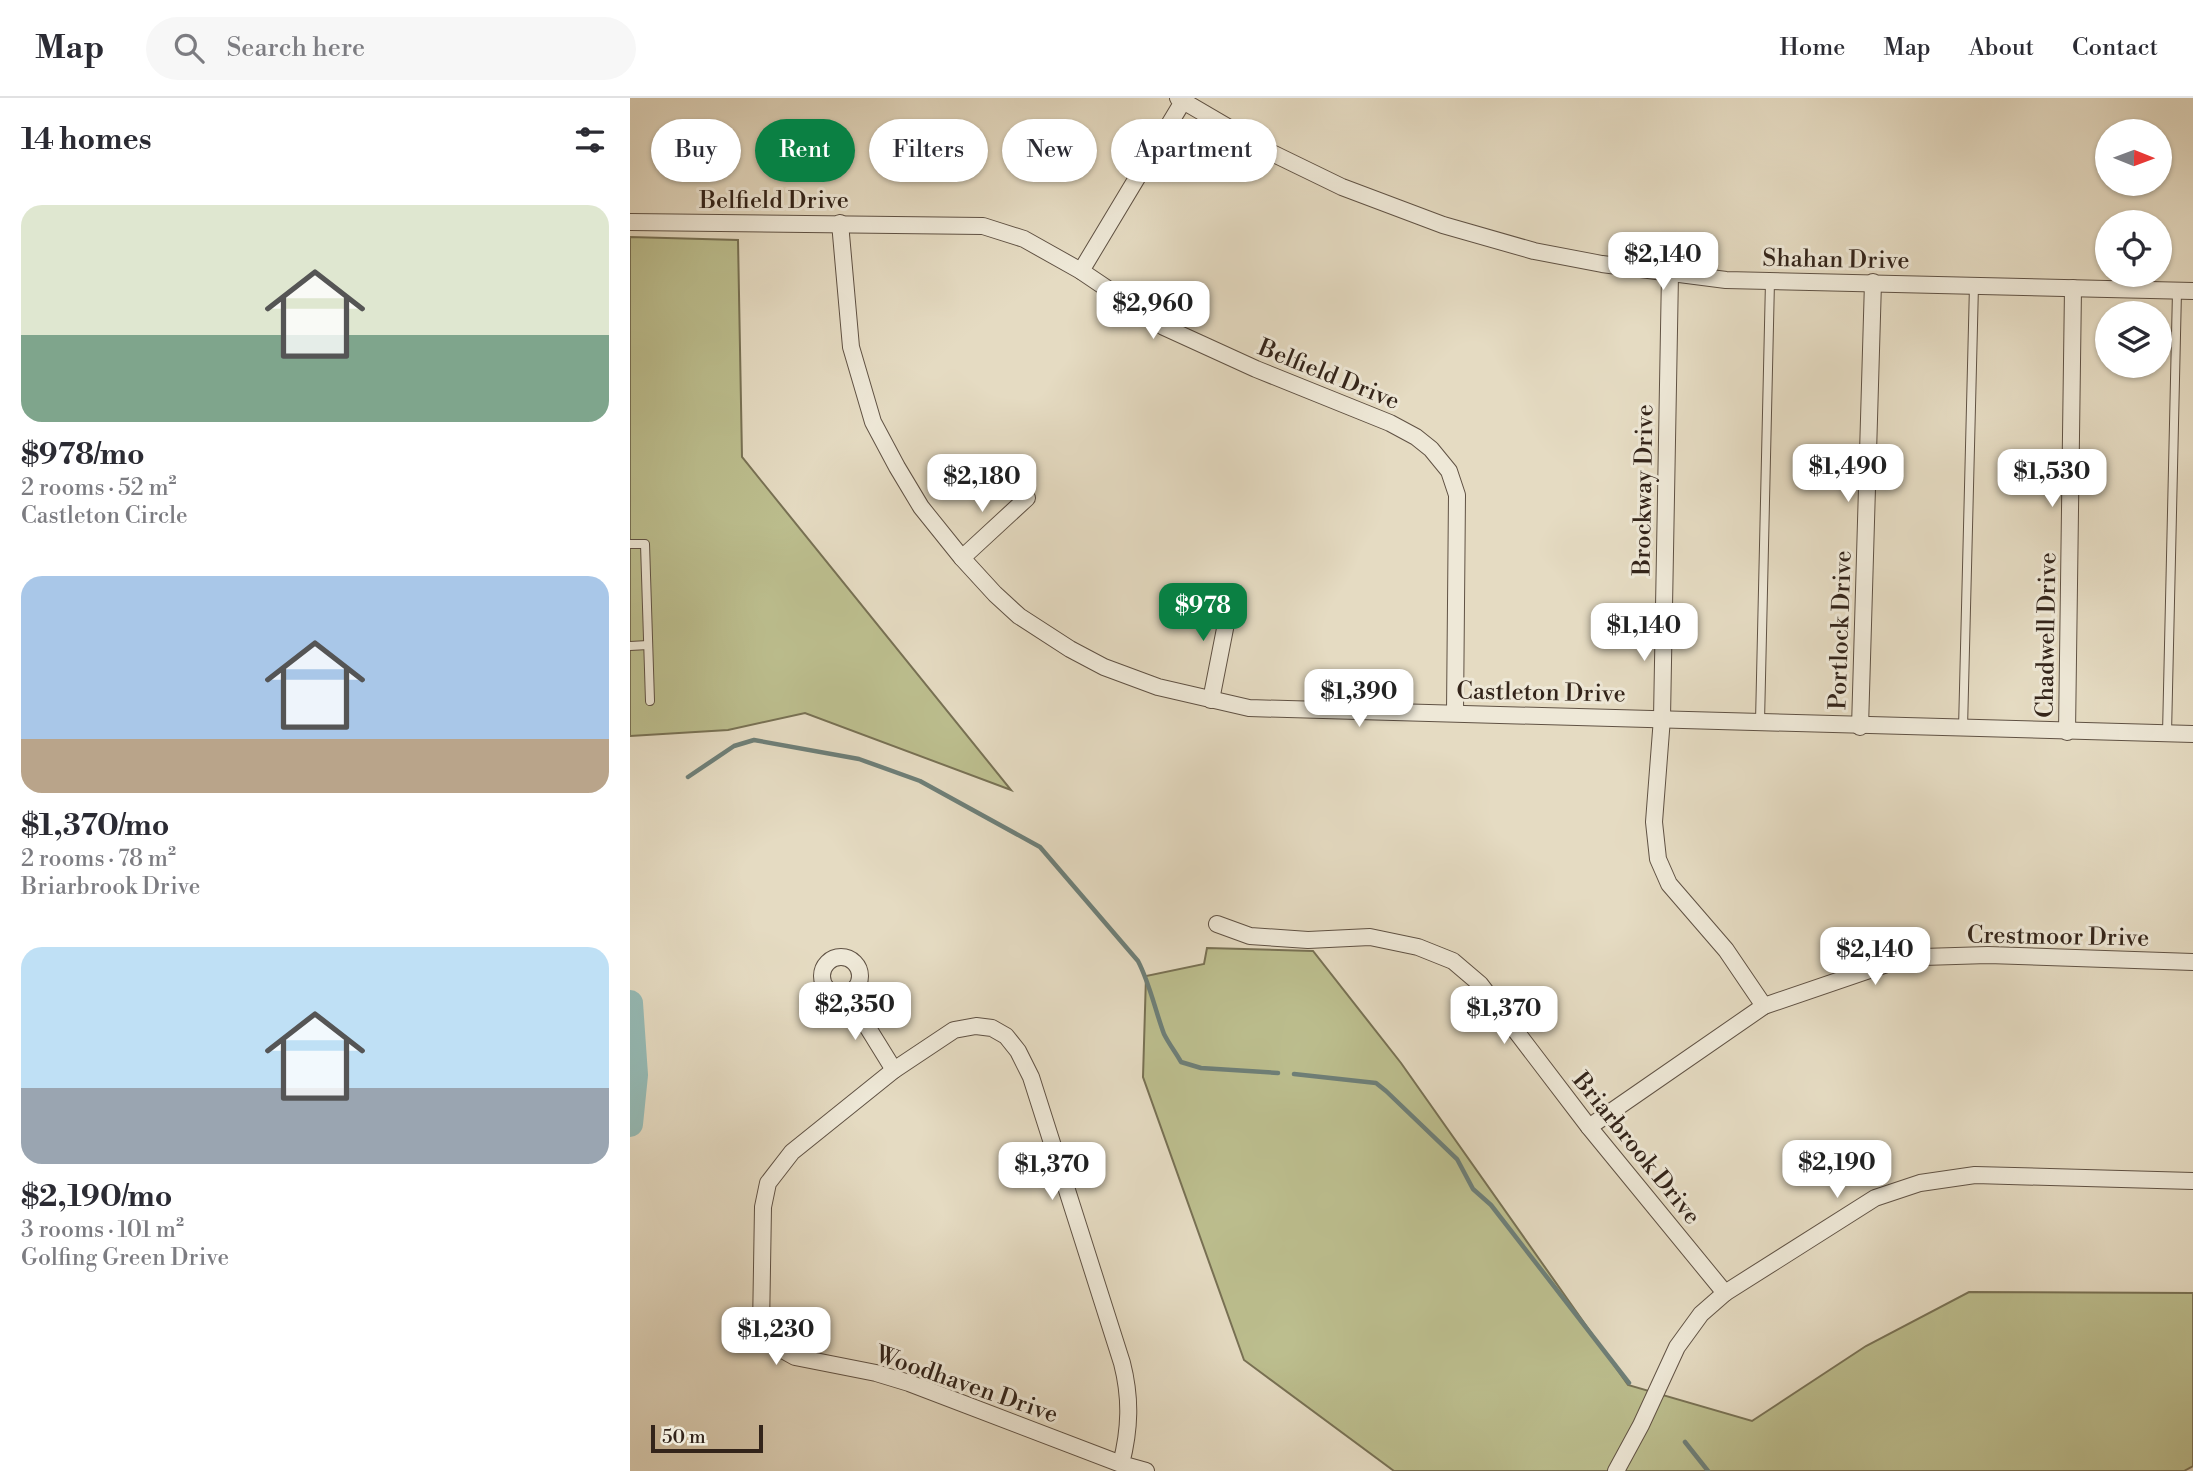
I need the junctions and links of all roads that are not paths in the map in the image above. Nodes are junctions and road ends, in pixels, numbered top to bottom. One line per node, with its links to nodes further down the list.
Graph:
1 (1182, 99): 4 (street); 5 (street, Shahan Drive)
2 (630, 222): 3 (street, Belfield Drive)
3 (840, 223): 4 (street, Belfield Drive); 13 (street, Castleton Drive)
4 (1081, 271): 19 (street, Belfield Drive)
5 (1670, 274): 6 (street, Shahan Drive); 20 (street, Brockway Drive)
6 (1770, 281): 7 (street, Shahan Drive); 21 (lane)
7 (1873, 282): 8 (street, Shahan Drive); 22 (street, Portlock Drive)
8 (1973, 285): 9 (street, Shahan Drive); 23 (lane)
9 (2073, 288): 10 (street, Shahan Drive); 24 (street, Chadwell Drive)
10 (2185, 291): 25 (lane)
11 (1027, 498): 13 (street)
12 (630, 544): 15 (lane)
13 (962, 558): 17 (street, Castleton Drive)
14 (1232, 593): 17 (street)
15 (648, 645): 16 (lane); 18 (lane)
16 (630, 646)
17 (1211, 699): 19 (street, Castleton Drive)
18 (650, 701)
19 (1455, 713): 20 (street, Castleton Drive)
20 (1662, 718): 21 (street, Castleton Drive); 30 (street, Brockway Drive)
21 (1760, 722): 22 (street, Castleton Drive)
22 (1860, 727): 23 (street, Castleton Drive)
23 (1963, 729): 24 (street, Castleton Drive)
24 (2067, 732): 25 (street, Castleton Drive)
25 (2166, 734): 26 (street, Castleton Drive)
26 (2193, 734)
27 (1217, 924): 32 (street, Briarbrook Drive)
28 (2193, 962): 30 (street, Crestmoor Drive)
29 (847, 994): 31 (street)
30 (1764, 1006): 32 (street, Crestmoor Drive)
31 (894, 1070): 35 (street); 35 (street, Woodhaven Drive)
32 (1589, 1127): 34 (street, Briarbrook Drive)
33 (2193, 1181): 34 (street)
34 (1725, 1293): 37 (street)
35 (1121, 1464): 36 (street, Woodhaven Drive)
36 (1146, 1471)
37 (1616, 1471)

